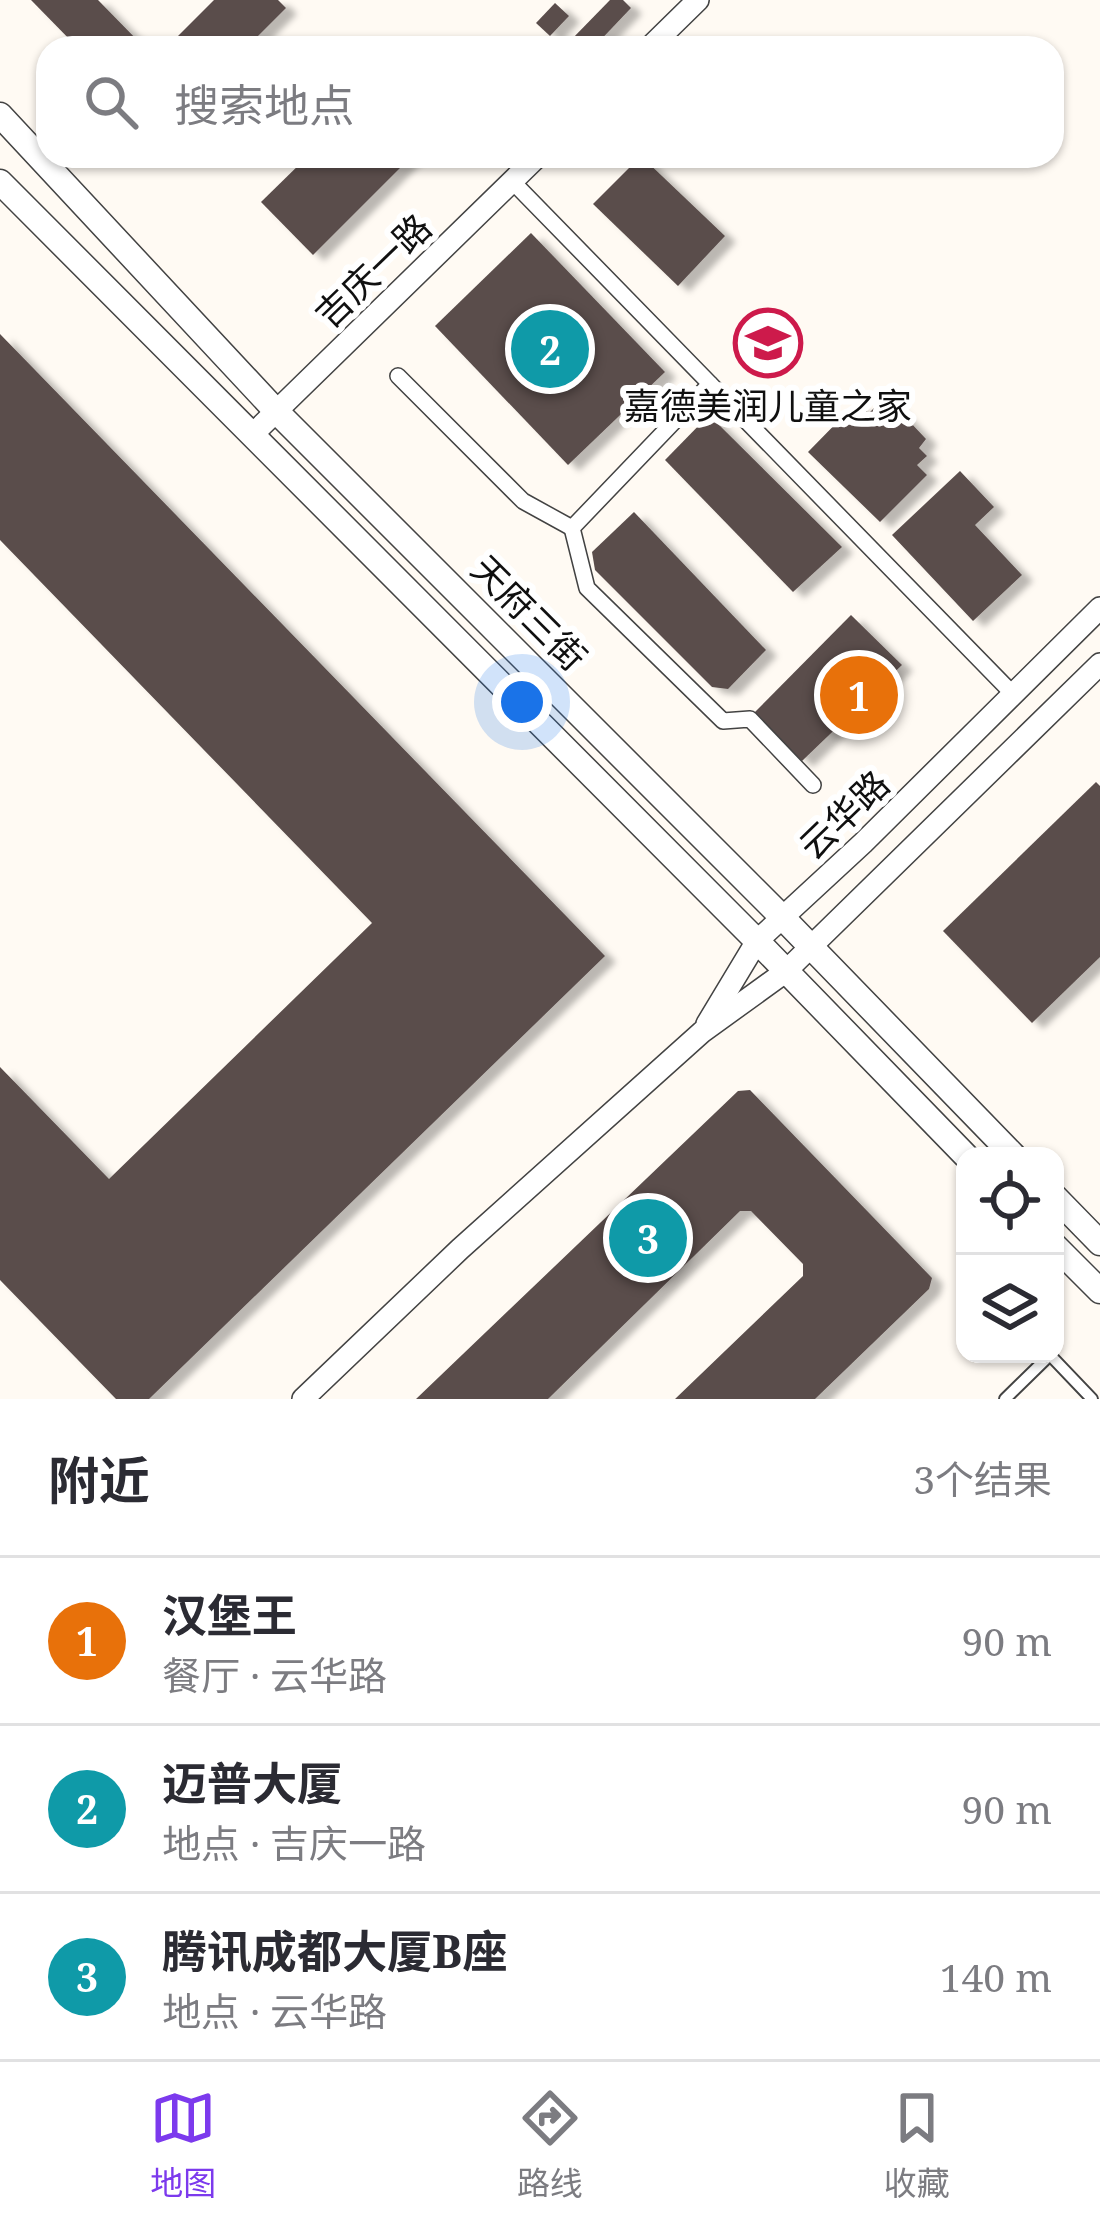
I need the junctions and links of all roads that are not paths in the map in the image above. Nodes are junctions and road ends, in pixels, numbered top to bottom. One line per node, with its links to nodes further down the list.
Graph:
1 (698, 0): 2 (street)
2 (661, 36)
3 (0, 115): 4 (street, 天府三街)
4 (36, 154)
5 (49, 168): 11 (street, 天府三街)
6 (526, 168): 7 (street, 吉庆一路)
7 (512, 181): 10 (street); 11 (street, 吉庆一路)
8 (0, 182): 12 (street, 天府三街)
9 (398, 376): 13 (street)
10 (710, 385): 13 (street); 16 (street)
11 (276, 411): 12 (street, 吉庆一路); 18 (street, 天府三街)
12 (254, 434): 19 (street, 天府三街)
13 (572, 528): 17 (street)
14 (1100, 608): 16 (street, 云华路)
15 (1100, 664): 20 (street, 云华路)
16 (1013, 694): 18 (street, 云华路)
17 (813, 785)
18 (784, 919): 19 (street, 云华路); 20 (street, 天府三街)
19 (758, 941): 21 (street, 天府三街); 22 (street, 云华路)
20 (810, 949): 21 (street, 云华路); 24 (street, 天府三街)
21 (785, 972): 22 (street, 云华路); 23 (street, 天府三街)
22 (702, 1031): 29 (street, 云华路)
23 (958, 1147)
24 (1005, 1147)
25 (1064, 1206): 26 (street)
26 (1100, 1243)
27 (1064, 1255): 28 (street)
28 (1100, 1292)
29 (303, 1399)
30 (1006, 1399): 31 (lane)
31 (1092, 1399)

